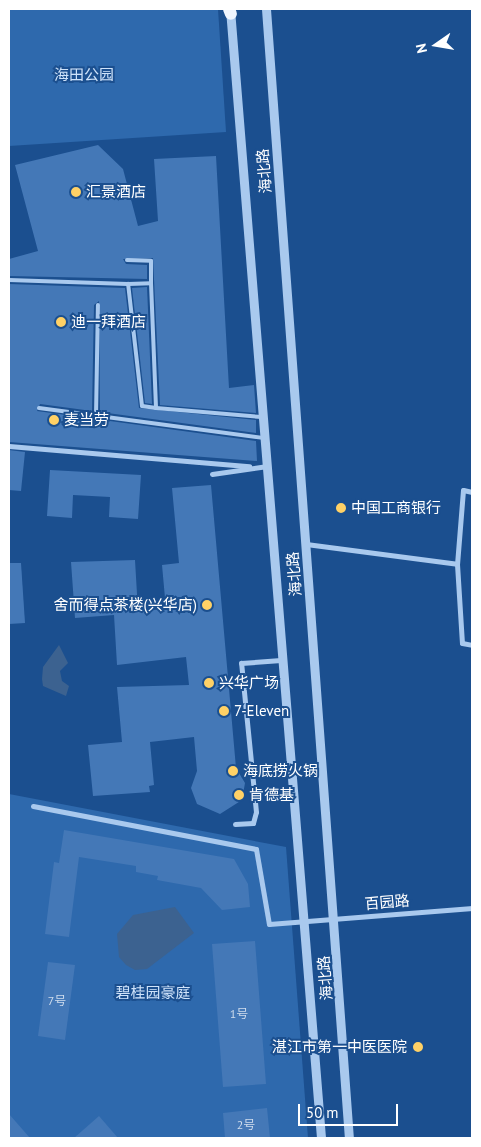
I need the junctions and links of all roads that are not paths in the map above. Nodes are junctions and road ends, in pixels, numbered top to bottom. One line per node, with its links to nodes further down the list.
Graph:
1 (266, 9): 18 (street, 海北路)
2 (230, 11): 11 (street, 海北路)
3 (127, 260): 5 (lane)
4 (9, 280): 6 (lane)
5 (151, 283): 6 (lane); 9 (lane)
6 (128, 284): 9 (lane)
7 (98, 305): 10 (lane)
8 (39, 408): 10 (lane)
9 (156, 408): 11 (lane)
10 (96, 416): 12 (lane)
11 (264, 417): 12 (street, 海北路)
12 (266, 438): 15 (street, 海北路)
13 (9, 446): 14 (street)
14 (248, 466): 15 (street); 16 (street)
15 (267, 466): 21 (street, 海北路)
16 (212, 474)
17 (472, 492): 19 (street)
18 (306, 544): 19 (street); 25 (street, 海北路)
19 (457, 564): 20 (street)
20 (472, 645)
21 (281, 660): 23 (street); 26 (street, 海北路)
22 (33, 806): 26 (street, 百园路)
23 (235, 824)
24 (472, 908): 25 (street, 百园路)
25 (335, 919): 26 (street, 百园路); 28 (street, 海北路)
26 (305, 922): 27 (street, 海北路)
27 (321, 1138)
28 (350, 1138)

